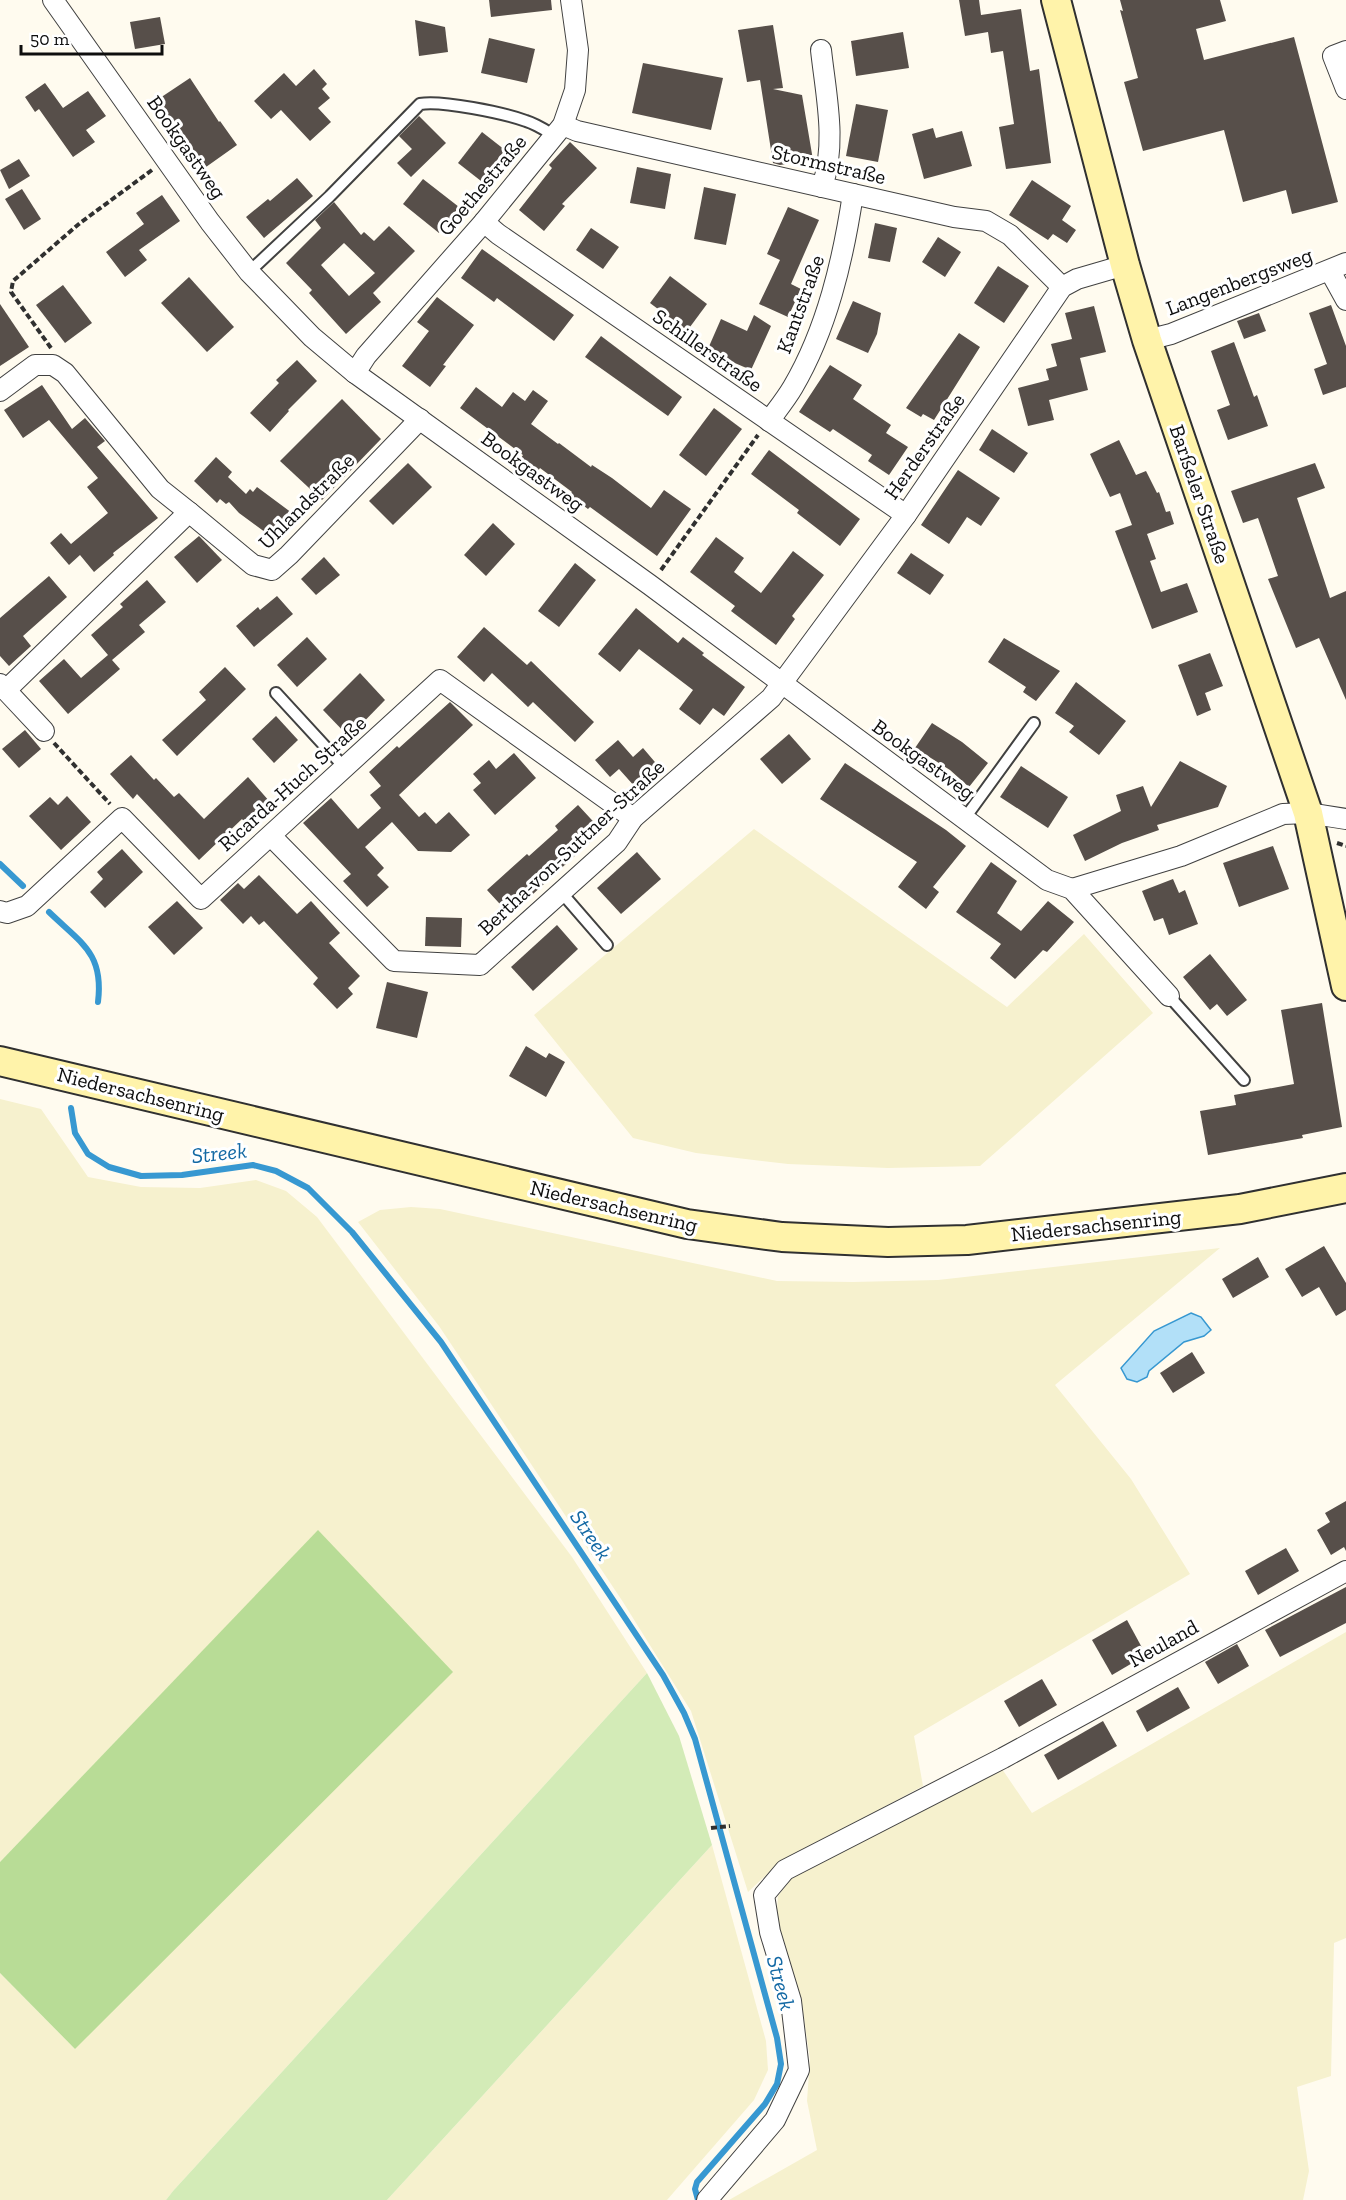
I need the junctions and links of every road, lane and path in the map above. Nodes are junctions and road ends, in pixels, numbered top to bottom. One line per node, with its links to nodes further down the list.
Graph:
1 (53, 0): 8 (street, Bookgastweg)
2 (571, 0): 7 (street, Goethestraße)
3 (1056, 0): 12 (main road, Barßeler Straße)
4 (821, 50): 9 (street)
5 (1346, 51): 6 (street)
6 (1346, 89)
7 (559, 130): 9 (street, Stormstraße); 11 (street, Goethestraße); 14 (lane)
8 (166, 160): 14 (street, Bookgastweg); 18 (path)
9 (822, 187): 10 (street, Stormstraße)
10 (853, 194): 15 (street, Stormstraße); 22 (street, Kantstraße)
11 (484, 222): 19 (street, Goethestraße); 22 (street, Schillerstraße)
12 (1125, 265): 15 (street); 17 (main road, Barßeler Straße)
13 (1338, 267): 16 (street); 17 (street, Langenbergsweg)
14 (249, 272): 19 (street, Bookgastweg)
15 (1062, 287): 24 (street, Herderstraße)
16 (1346, 300)
17 (1147, 340): 32 (main road, Barßeler Straße)
18 (53, 365): 20 (street); 23 (street, Uhlandstraße)
19 (355, 373): 21 (street, Bookgastweg)
20 (0, 391)
21 (420, 419): 23 (street, Uhlandstraße); 25 (street, Bookgastweg)
22 (769, 421): 24 (street, Schillerstraße); 25 (path)
23 (189, 512): 27 (street)
24 (906, 515): 26 (street, Herderstraße)
25 (650, 585): 26 (street, Bookgastweg)
26 (781, 684): 34 (street, Bertha-von-Suttner-Straße); 35 (street, Bookgastweg)
27 (3, 687): 30 (street)
28 (276, 693): 31 (lane)
29 (1034, 723): 35 (lane)
30 (44, 731): 33 (path)
31 (345, 768): 34 (street, Ricarda-Huch Straße); 37 (street, Ricarda-Huch Straße)
32 (1308, 813): 36 (street); 38 (street); 42 (main road, Barßeler Straße)
33 (122, 818): 37 (street, Ricarda-Huch Straße); 40 (street)
34 (633, 818): 39 (street, Bertha-von-Suttner-Straße)
35 (965, 818): 38 (street, Bookgastweg)
36 (1346, 819)
37 (272, 836): 39 (street, Bertha-von-Suttner-Straße)
38 (1072, 890): 43 (street, Bookgastweg)
39 (561, 892): 41 (lane)
40 (0, 910)
41 (607, 945)
42 (1346, 986)
43 (1168, 996): 45 (lane)
44 (0, 1060): 48 (main road, Niedersachsenring)
45 (1244, 1080)
46 (1346, 1188): 48 (main road, Niedersachsenring)
47 (1346, 1208): 48 (main road, Niedersachsenring)
48 (1240, 1209)
49 (1346, 1571): 52 (street, Neuland)
50 (730, 1826): 51 (path)
51 (711, 1828)
52 (707, 2200)

